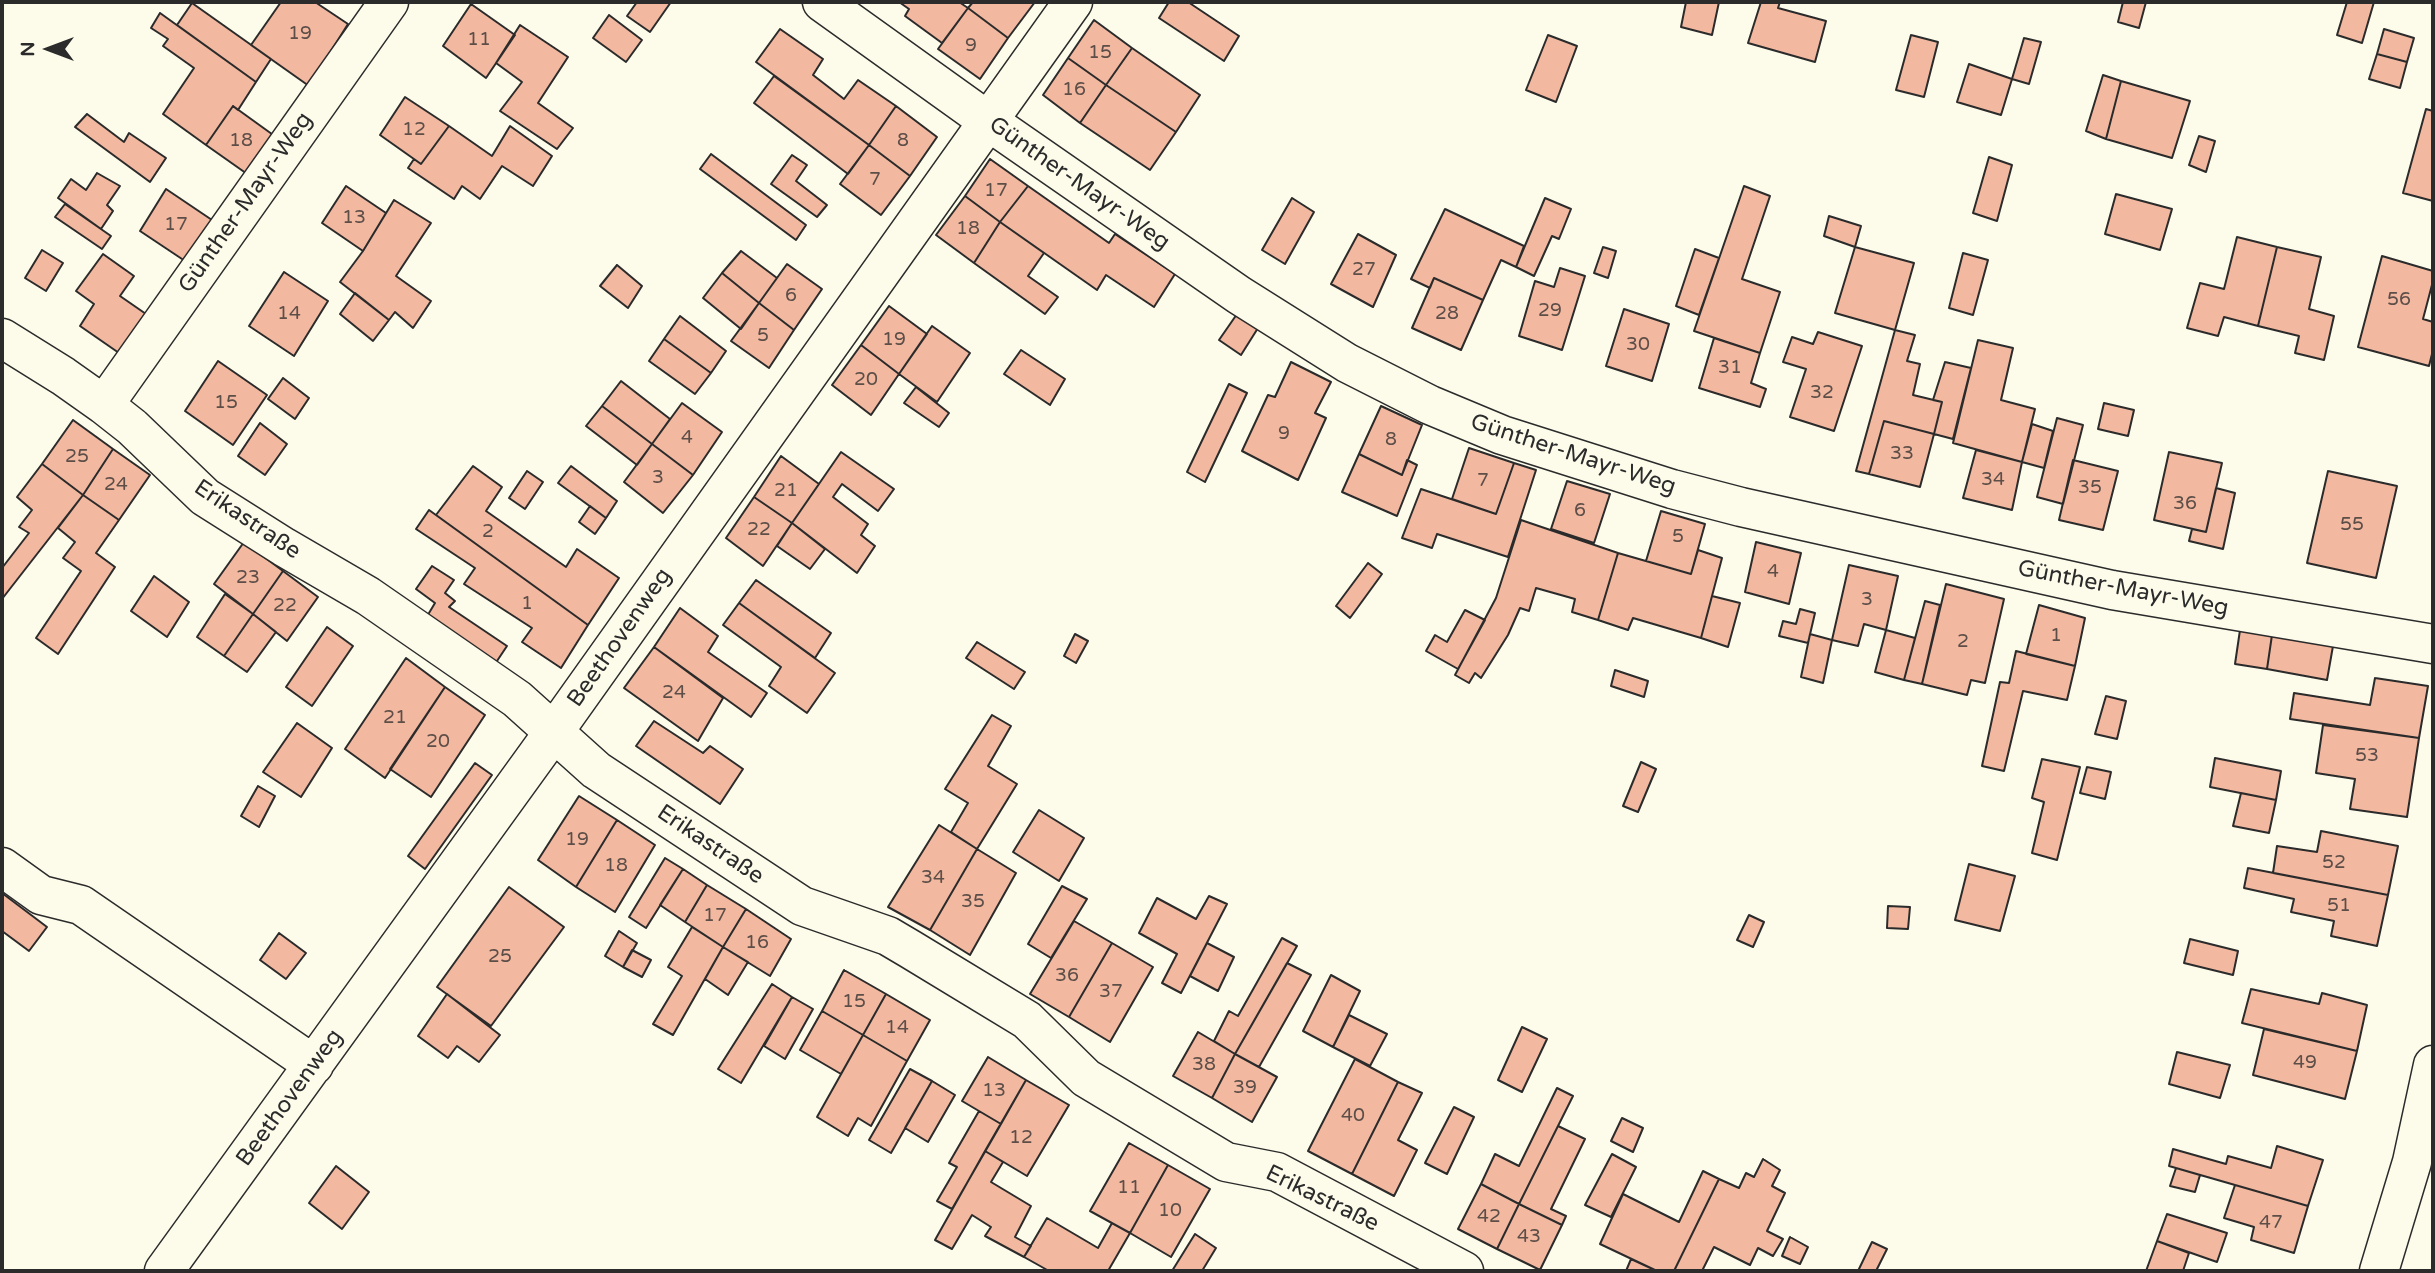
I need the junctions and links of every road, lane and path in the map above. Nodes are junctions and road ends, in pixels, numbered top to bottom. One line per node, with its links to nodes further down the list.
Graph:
1 (389, 2): 6 (street, Günther-Mayr-Weg)
2 (822, 2): 4 (street, Günther-Mayr-Weg)
3 (1073, 2): 4 (street, Beethovenweg)
4 (988, 121): 7 (street, Günther-Mayr-Weg); 8 (street, Beethovenweg)
5 (2, 338): 6 (street, Erikastraße)
6 (104, 405): 8 (street, Erikastraße)
7 (2433, 644)
8 (553, 733): 10 (street, Beethovenweg); 13 (street, Erikastraße)
9 (2, 867): 10 (street)
10 (314, 1065): 12 (street, Beethovenweg)
11 (2433, 1065): 14 (street)
12 (164, 1271)
13 (1464, 1271)
14 (2379, 1271)

